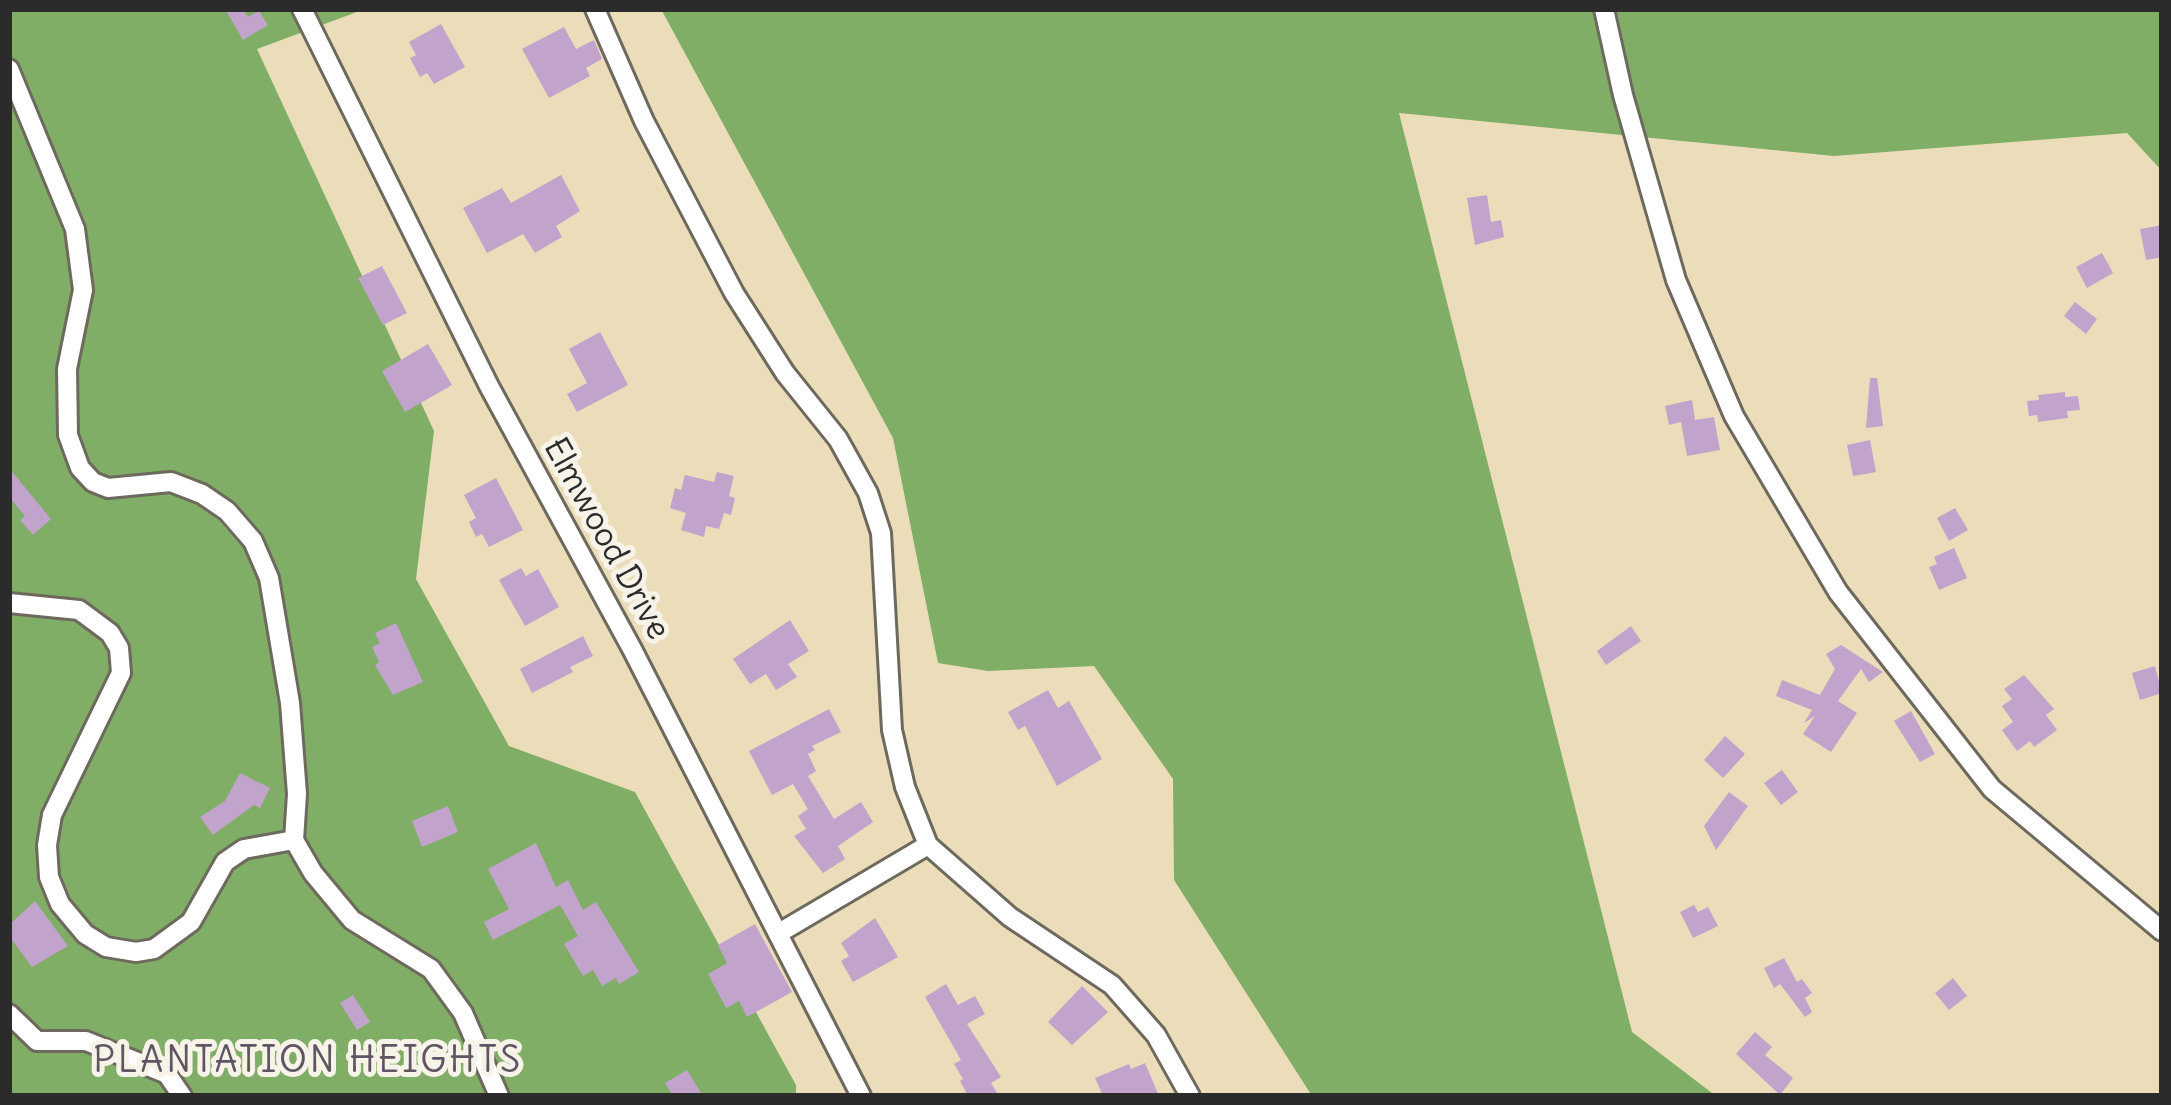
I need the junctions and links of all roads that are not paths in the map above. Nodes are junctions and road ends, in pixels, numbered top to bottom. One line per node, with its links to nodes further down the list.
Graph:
1 (302, 9): 9 (street, Elmwood Drive)
2 (595, 9): 7 (street)
3 (1604, 9): 8 (street)
4 (9, 69): 6 (street)
5 (9, 605): 6 (street)
6 (295, 840): 12 (street)
7 (928, 845): 9 (street); 14 (street)
8 (2162, 932)
9 (779, 933): 13 (street, Elmwood Drive)
10 (9, 1014): 11 (street)
11 (182, 1096)
12 (499, 1096)
13 (861, 1096)
14 (1190, 1096)

